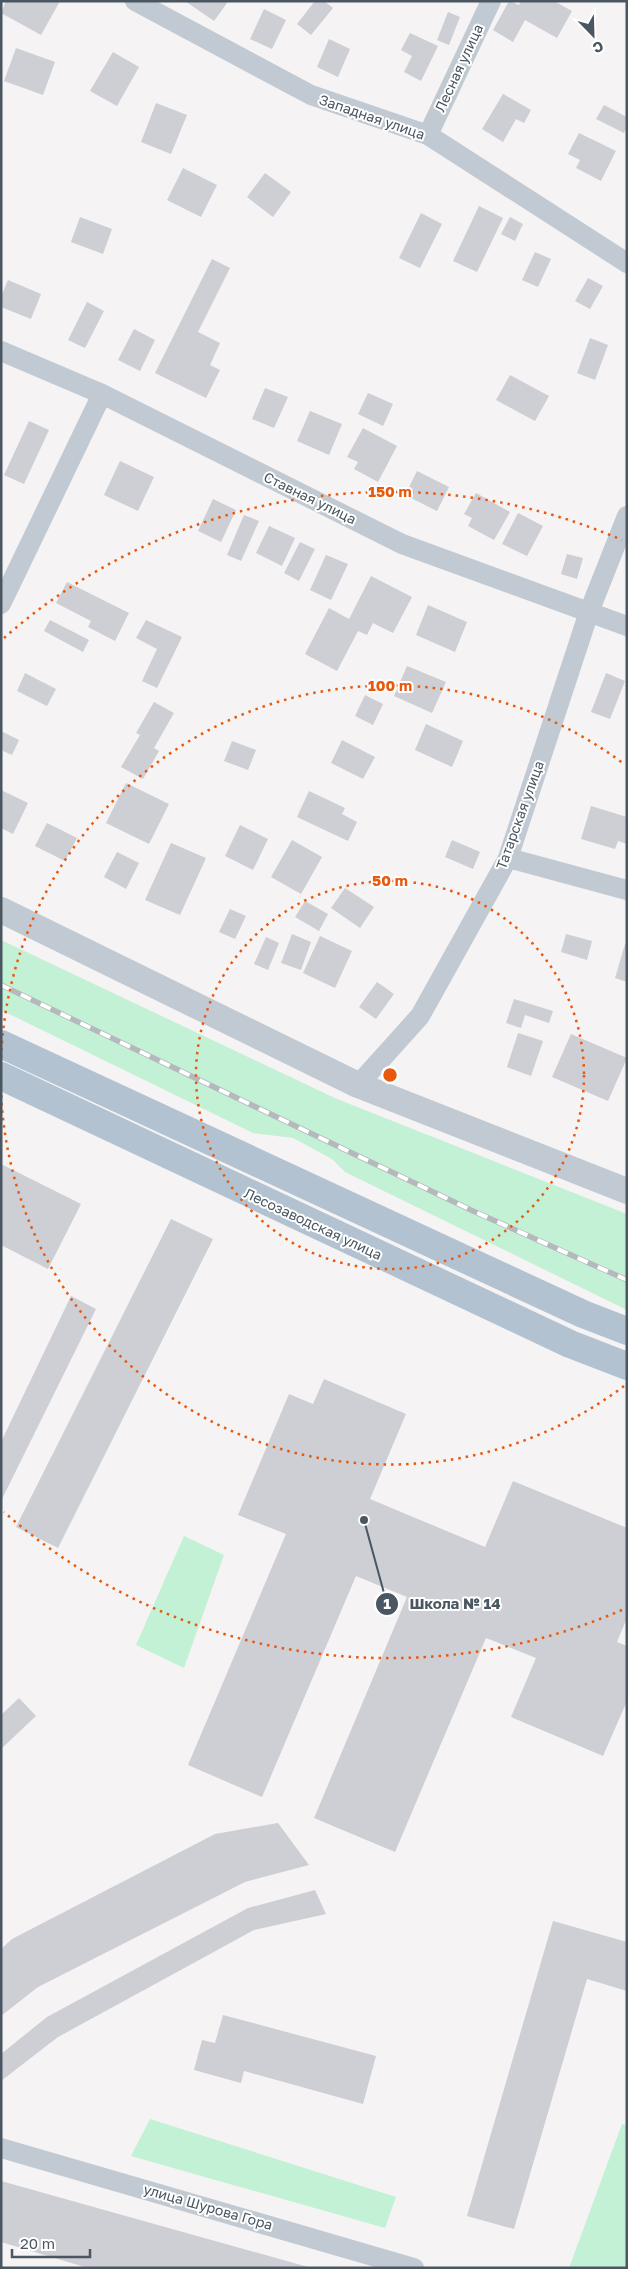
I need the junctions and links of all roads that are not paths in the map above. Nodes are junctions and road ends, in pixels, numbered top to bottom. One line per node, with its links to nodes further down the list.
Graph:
1 (135, 1): 3 (street, Западная улица)
2 (490, 1): 3 (street, Лесная улица)
3 (428, 136): 4 (street, Западная улица)
4 (627, 263)
5 (1, 351): 6 (street, Ставная улица)
6 (102, 394): 8 (street); 9 (street, Ставная улица)
7 (627, 516): 9 (street, Татарская улица)
8 (1, 604)
9 (589, 612): 10 (street, Ставная улица); 11 (street, Татарская улица)
10 (627, 626)
11 (508, 858): 12 (street); 16 (street, Татарская улица)
12 (627, 890)
13 (1, 910): 16 (street)
14 (1, 1044): 18 (main road)
15 (1, 1076): 19 (main road, Лесозаводская улица)
16 (358, 1085): 17 (street)
17 (627, 1191)
18 (627, 1331)
19 (627, 1366)
20 (1, 2148): 21 (street, улица Шурова Гора)
21 (414, 2268)

